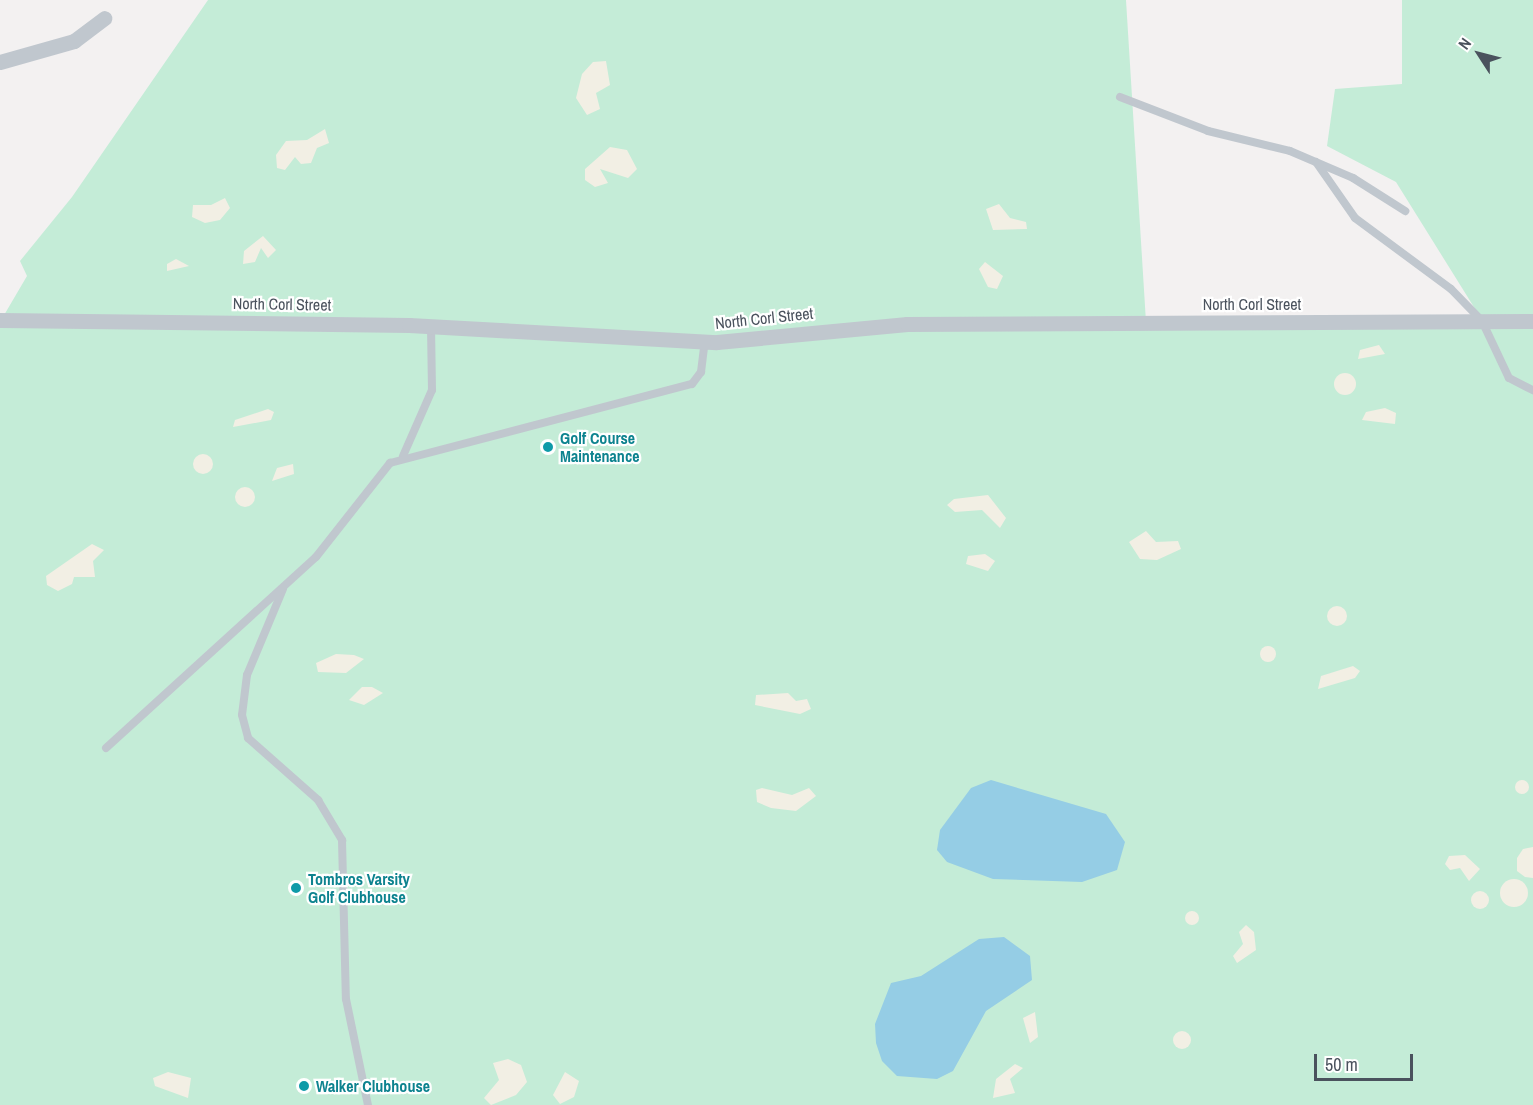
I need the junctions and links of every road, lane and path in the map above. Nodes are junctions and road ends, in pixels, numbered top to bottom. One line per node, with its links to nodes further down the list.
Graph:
1 (104, 18): 2 (street)
2 (0, 62)
3 (1120, 96): 4 (lane)
4 (1316, 162): 5 (lane); 7 (lane)
5 (1404, 211)
6 (0, 320): 9 (street, North Corl Street)
7 (1482, 321): 8 (street, North Corl Street); 10 (street, North Corl Street); 11 (lane)
8 (1533, 321)
9 (431, 326): 10 (street, North Corl Street); 12 (lane)
10 (705, 341): 12 (lane)
11 (1533, 390)
12 (402, 456): 13 (lane)
13 (284, 588): 14 (lane); 15 (lane)
14 (106, 748)
15 (368, 1105)

